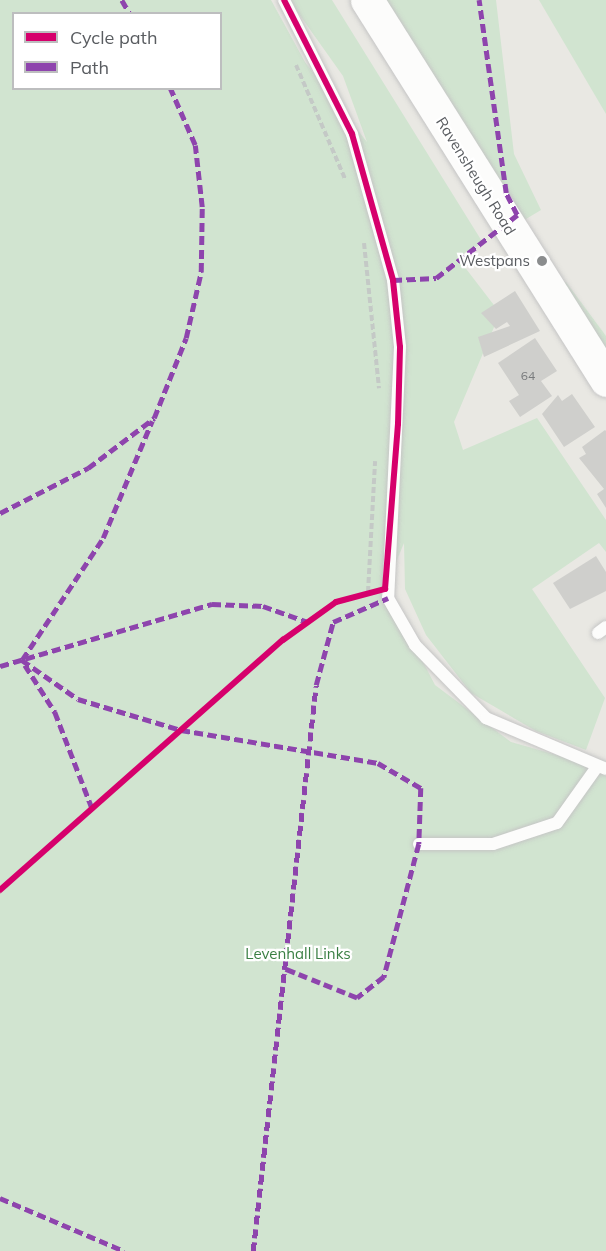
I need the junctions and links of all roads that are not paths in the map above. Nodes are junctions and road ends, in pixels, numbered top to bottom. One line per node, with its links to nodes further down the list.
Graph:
1 (284, 0): 4 (lane)
2 (367, 0): 3 (main road, Ravensheugh Road)
3 (606, 380)
4 (602, 768): 5 (lane)
5 (419, 844)

